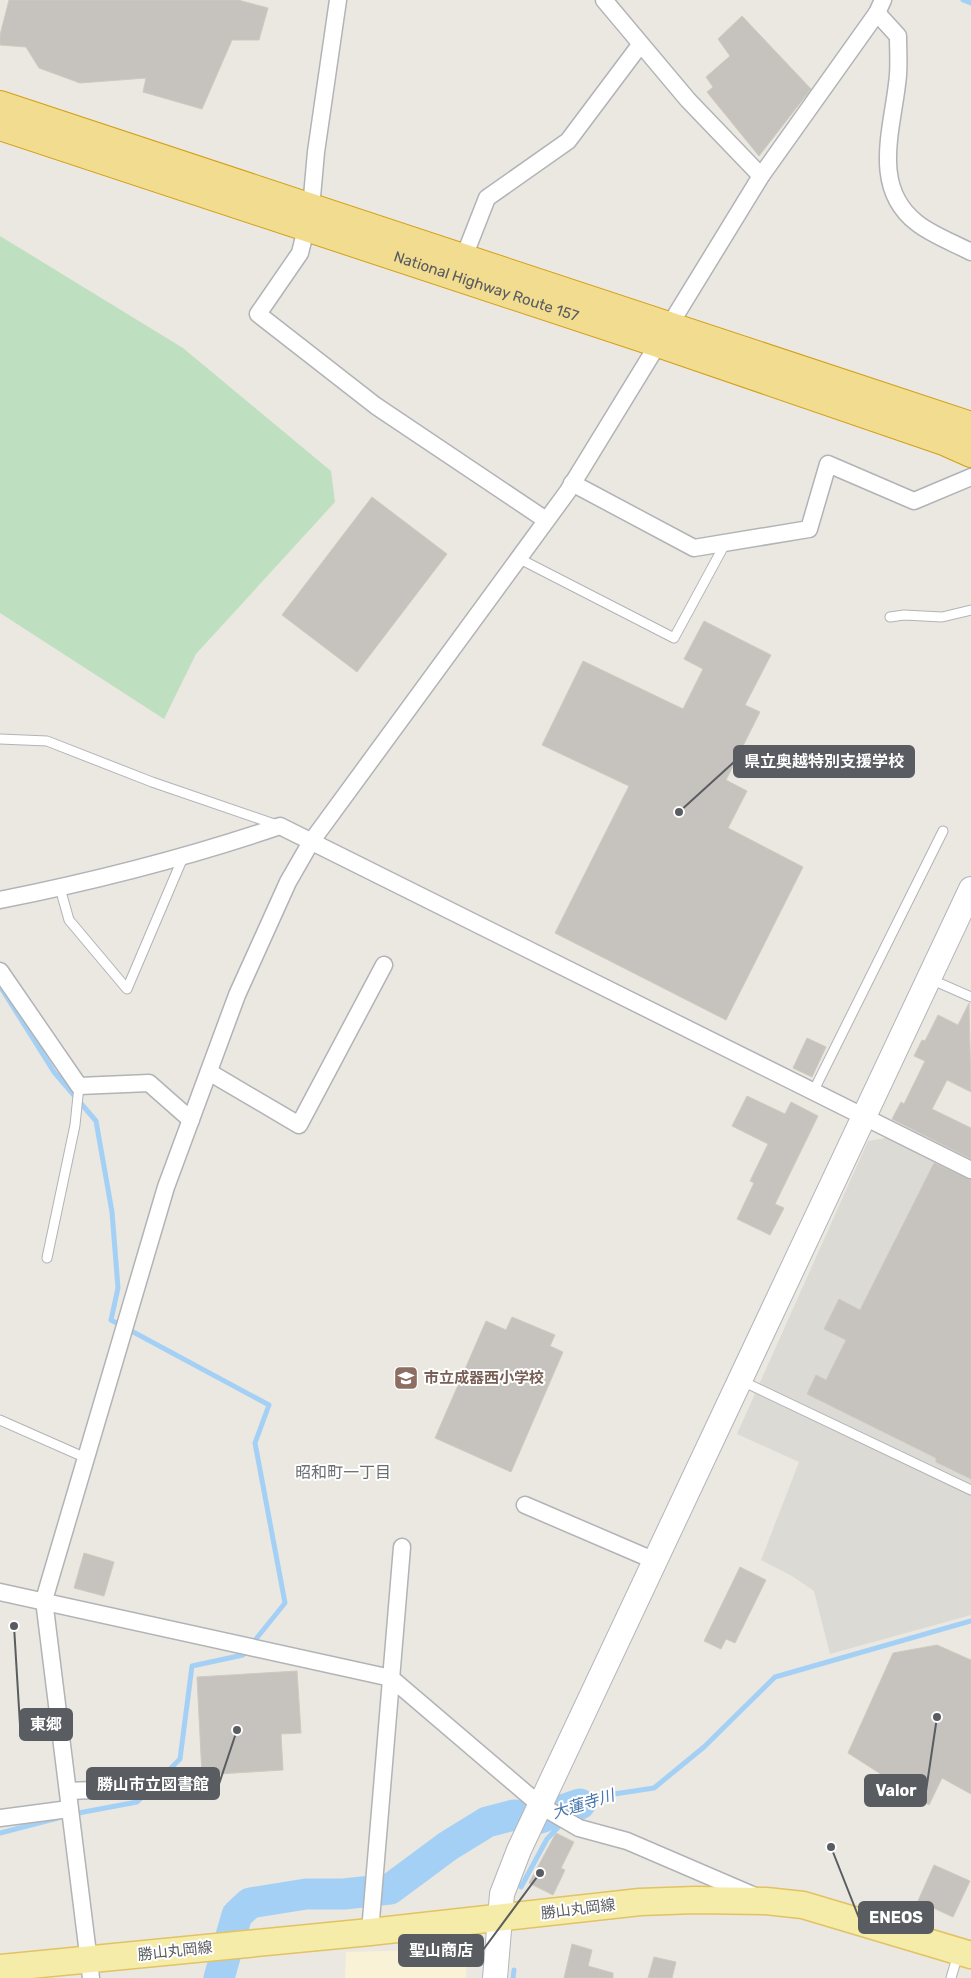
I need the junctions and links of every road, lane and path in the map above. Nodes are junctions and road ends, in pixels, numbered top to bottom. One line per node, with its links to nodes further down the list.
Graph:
1 (338, 0): 8 (street)
2 (604, 0): 4 (street)
3 (880, 6): 7 (street); 9 (street)
4 (640, 45): 7 (street); 10 (street)
5 (0, 105): 8 (highway, National Highway Route 157)
6 (0, 126): 8 (highway, National Highway Route 157)
7 (761, 176): 11 (street)
8 (309, 218): 10 (highway, National Highway Route 157); 16 (street)
9 (971, 252)
10 (460, 268): 11 (highway, National Highway Route 157)
11 (664, 334): 12 (highway, National Highway Route 157); 13 (highway, National Highway Route 157); 15 (street)
12 (971, 426)
13 (971, 453)
14 (971, 477): 17 (street)
15 (572, 483): 16 (street); 17 (street)
16 (546, 520): 18 (street)
17 (726, 542): 18 (lane)
18 (518, 558): 24 (street)
19 (971, 610): 20 (lane)
20 (890, 617)
21 (0, 738): 22 (lane)
22 (280, 826): 24 (street); 25 (street)
23 (943, 831): 35 (lane)
24 (311, 842): 33 (street); 35 (street)
25 (184, 855): 26 (street); 26 (lane)
26 (60, 888): 28 (street)
27 (971, 889): 31 (street)
28 (0, 900)
29 (384, 965): 33 (street)
30 (0, 971): 34 (street)
31 (929, 978): 32 (lane); 36 (street)
32 (971, 997)
33 (209, 1072): 37 (street)
34 (79, 1086): 37 (street); 39 (lane)
35 (813, 1092): 36 (street)
36 (862, 1117): 38 (street); 40 (street)
37 (191, 1120): 42 (street)
38 (971, 1170)
39 (47, 1258)
40 (742, 1381): 43 (lane); 46 (street)
41 (0, 1420): 42 (lane)
42 (86, 1458): 48 (street)
43 (971, 1490)
44 (525, 1505): 46 (street)
45 (402, 1547): 49 (street)
46 (654, 1560): 52 (street)
47 (0, 1592): 48 (street)
48 (44, 1600): 49 (street); 51 (street)
49 (391, 1678): 52 (street); 57 (street)
50 (197, 1786): 51 (street)
51 (68, 1791): 53 (street)
52 (541, 1806): 55 (street); 56 (street)
53 (69, 1809): 54 (street); 60 (street)
54 (0, 1818)
55 (766, 1901): 56 (main road, 勝山丸岡線); 58 (main road, 勝山丸岡線)
56 (499, 1918): 57 (main road, 勝山丸岡線); 61 (street)
57 (370, 1932): 60 (main road, 勝山丸岡線)
58 (965, 1952): 62 (lane)
59 (0, 1968): 60 (main road, 勝山丸岡線)
60 (89, 1969)
61 (495, 1978)
62 (951, 1978)

